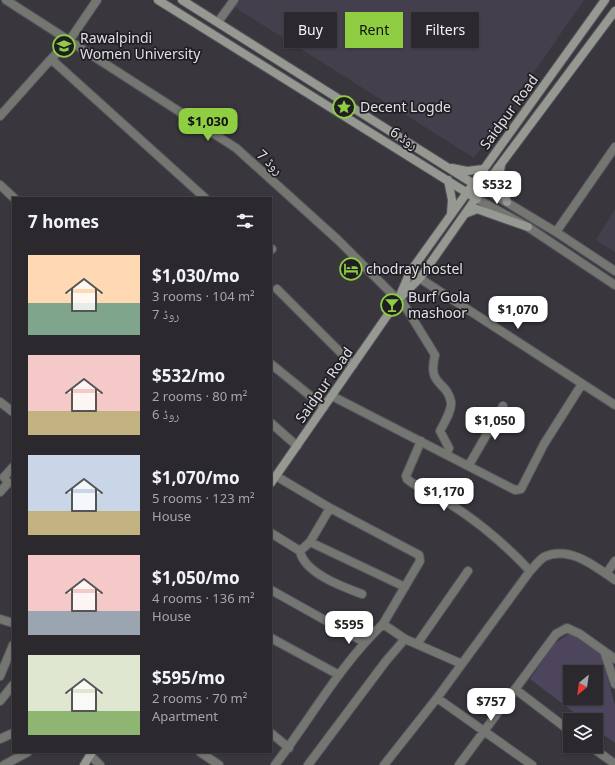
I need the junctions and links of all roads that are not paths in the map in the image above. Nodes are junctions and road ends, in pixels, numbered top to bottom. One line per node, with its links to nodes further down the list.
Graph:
1 (6, 0): 9 (street, روڈ 7)
2 (97, 0): 9 (street)
3 (158, 0): 16 (main road, روڈ 6)
4 (182, 0): 8 (main road, روڈ 6)
5 (234, 0): 8 (street)
6 (604, 0): 7 (main road); 15 (main road, Saidpur Road)
7 (615, 10): 13 (main road, Saidpur Road)
8 (218, 22): 14 (main road, روڈ 6)
9 (68, 41): 10 (street); 34 (street, روڈ 7)
10 (51, 59): 11 (street); 22 (street)
11 (0, 116)
12 (614, 152): 28 (street)
13 (502, 163): 19 (main road, Saidpur Road); 24 (main road)
14 (445, 166): 15 (main road); 17 (main road, روڈ 6)
15 (484, 169): 17 (main road, Saidpur Road)
16 (448, 180): 20 (main road, روڈ 6); 26 (main road)
17 (473, 184): 19 (main road, روڈ 6); 20 (main road, Saidpur Road)
18 (0, 185): 21 (street)
19 (483, 188): 23 (main road, Saidpur Road); 24 (street, روڈ 6)
20 (467, 192): 23 (main road, روڈ 6); 26 (main road, Saidpur Road)
21 (13, 197)
22 (204, 197)
23 (477, 199): 25 (main road, Saidpur Road); 27 (street, روڈ 6)
24 (507, 202): 28 (street, روڈ 6)
25 (467, 213): 27 (main road); 31 (main road, Saidpur Road)
26 (451, 215): 30 (main road, Saidpur Road)
27 (528, 227): 32 (street, روڈ 6)
28 (556, 232): 29 (street, روڈ 6)
29 (615, 271)
30 (410, 272): 31 (street); 34 (main road, Saidpur Road)
31 (420, 278): 34 (main road, Saidpur Road); 37 (street)
32 (615, 285)
33 (277, 289): 36 (street)
34 (399, 299): 36 (main road, Saidpur Road); 47 (street, روڈ 7)
35 (272, 365): 42 (street)
36 (353, 365): 38 (main road, Saidpur Road)
37 (582, 384): 40 (street); 48 (street)
38 (332, 396): 42 (main road, Saidpur Road); 45 (street)
39 (0, 402): 43 (street)
40 (615, 405)
41 (503, 406): 48 (street)
42 (324, 408): 46 (main road, Saidpur Road)
43 (12, 411)
44 (272, 424): 46 (street)
45 (421, 441): 47 (street); 57 (street)
46 (297, 446): 50 (main road, Saidpur Road)
47 (447, 454): 48 (street)
48 (469, 465)
49 (12, 468): 51 (street)
50 (274, 480): 52 (street)
51 (0, 492)
52 (330, 508): 54 (street); 61 (street)
53 (272, 534): 55 (street)
54 (310, 542): 55 (street); 61 (street)
55 (300, 551): 63 (street)
56 (615, 561): 59 (street)
57 (530, 570): 59 (street); 74 (street)
58 (468, 571): 70 (street)
59 (606, 574): 60 (street)
60 (615, 580)
61 (405, 587): 66 (street)
62 (272, 591): 69 (street)
63 (362, 594)
64 (0, 619): 65 (street)
65 (12, 623)
66 (383, 624): 68 (street); 69 (street)
67 (272, 639): 75 (street)
68 (405, 639): 70 (street); 98 (street)
69 (364, 642): 75 (street)
70 (417, 644): 74 (street)
71 (12, 647): 76 (street)
72 (604, 652): 73 (street); 77 (street); 78 (street)
73 (615, 658)
74 (462, 664): 80 (street)
75 (339, 675): 87 (street)
76 (0, 676)
77 (615, 684)
78 (515, 689): 82 (street); 83 (street)
79 (10, 695): 81 (street)
80 (437, 698): 83 (street); 99 (street)
81 (0, 701)
82 (563, 726)
83 (485, 730): 100 (street); 101 (street)
84 (12, 734): 86 (street)
85 (272, 734): 87 (street)
86 (0, 740)
87 (288, 748): 97 (street)
88 (26, 753): 93 (street)
89 (91, 753): 94 (main road); 95 (street)
90 (201, 753): 96 (street)
91 (600, 753): 92 (street)
92 (615, 764)
93 (4, 765)
94 (84, 765)
95 (100, 765)
96 (217, 765)
97 (275, 765)
98 (308, 765)
99 (384, 765)
100 (459, 765)
101 (532, 765)

